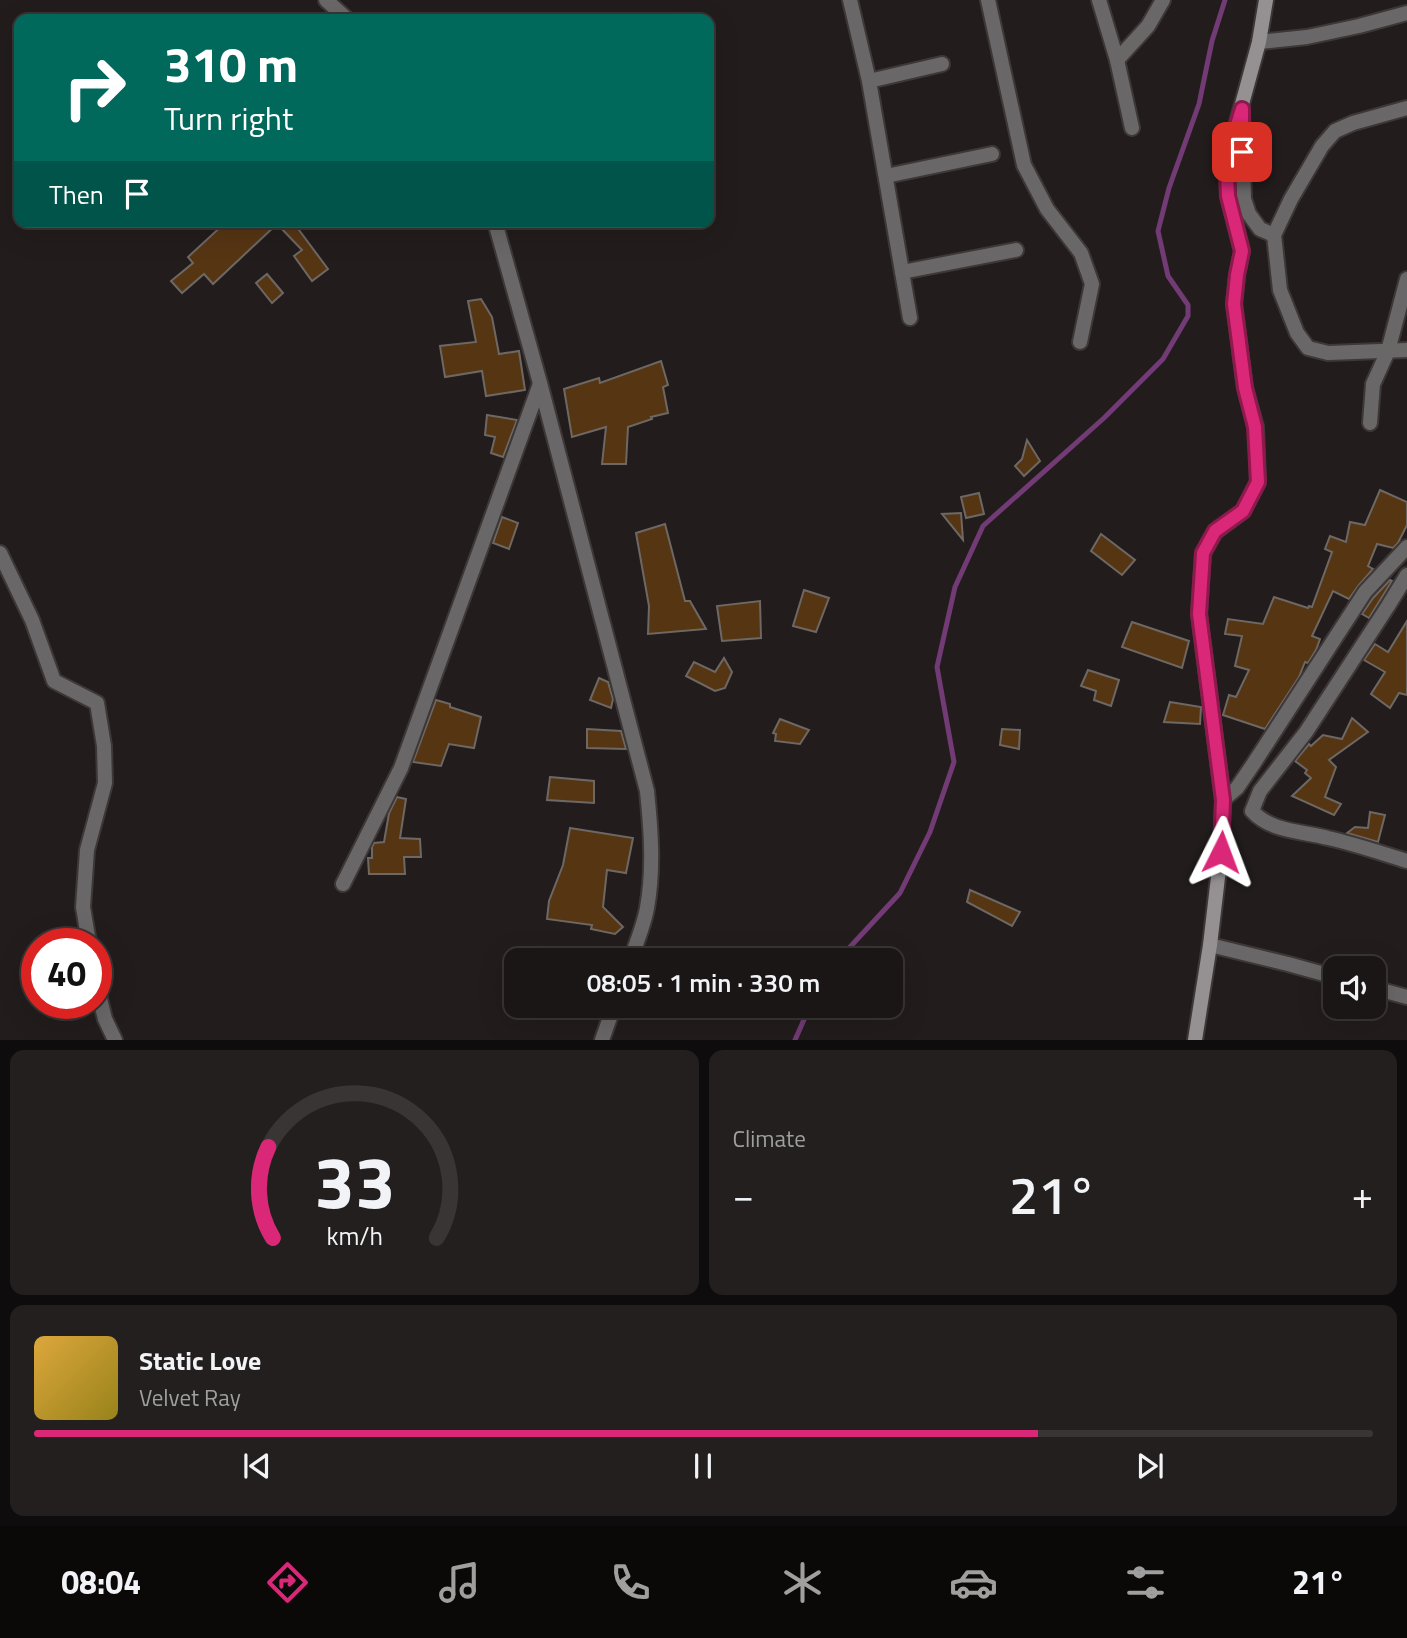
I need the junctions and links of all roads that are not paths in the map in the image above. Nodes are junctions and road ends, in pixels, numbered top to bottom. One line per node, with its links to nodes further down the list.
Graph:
1 (326, 0): 8 (street)
2 (850, 0): 12 (street)
3 (988, 0): 24 (street)
4 (1099, 0): 10 (street)
5 (1163, 0): 10 (street)
6 (1266, 0): 9 (street)
7 (1407, 13): 9 (street)
8 (341, 14)
9 (1259, 41): 14 (street)
10 (1117, 60): 15 (street)
11 (942, 64): 12 (street)
12 (869, 81): 17 (street)
13 (1407, 108): 19 (street)
14 (1242, 109): 19 (street); 34 (street)
15 (1132, 128)
16 (992, 154): 17 (street)
17 (886, 176): 21 (street)
18 (497, 228): 27 (street)
19 (1275, 234): 25 (street)
20 (1016, 250): 21 (street)
21 (902, 272): 23 (street)
22 (1407, 279): 25 (street)
23 (910, 318)
24 (1080, 342)
25 (1388, 351): 26 (street); 28 (street)
26 (1407, 351)
27 (540, 383): 36 (street); 39 (street)
28 (1370, 423)
29 (1407, 547): 32 (street)
30 (0, 553): 37 (street)
31 (1407, 575): 33 (street)
32 (1237, 788): 33 (street); 34 (street)
33 (1260, 791): 35 (street)
34 (1223, 800): 38 (street)
35 (1407, 861)
36 (343, 884)
37 (86, 928)
38 (1210, 945): 40 (street); 47 (street)
39 (634, 948)
40 (1323, 974)
41 (1386, 992): 42 (street)
42 (1407, 998)
43 (609, 1018): 46 (street)
44 (105, 1019): 45 (street)
45 (115, 1040)
46 (601, 1040)
47 (1195, 1040)

